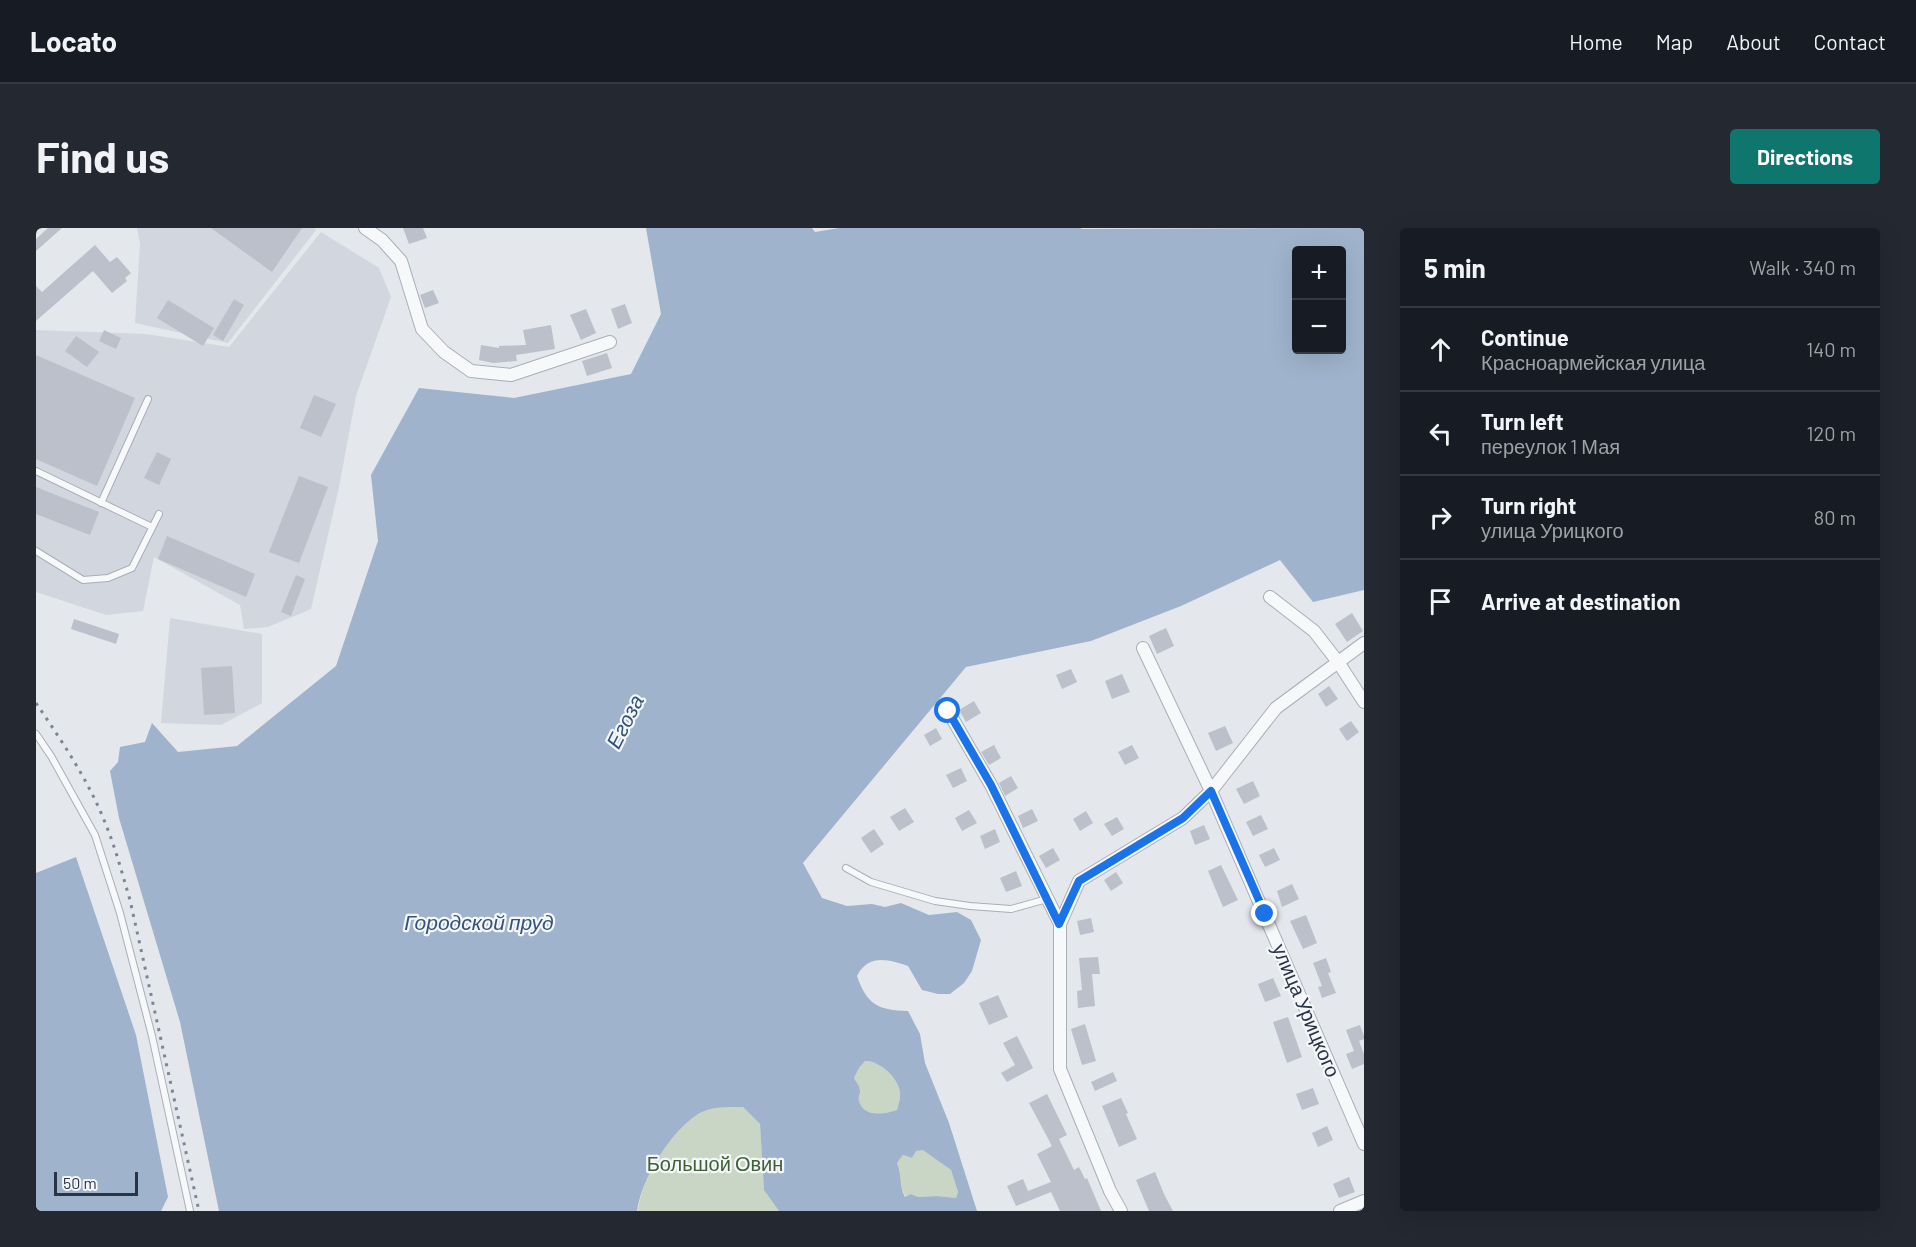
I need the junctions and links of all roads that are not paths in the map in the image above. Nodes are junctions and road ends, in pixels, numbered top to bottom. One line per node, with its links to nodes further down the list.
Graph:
1 (365, 228): 2 (street)
2 (610, 342)
3 (148, 399): 5 (lane)
4 (36, 471): 5 (lane)
5 (102, 503): 7 (lane)
6 (159, 514): 7 (lane)
7 (152, 527): 8 (lane)
8 (36, 551)
9 (1270, 597): 12 (street)
10 (1364, 643): 12 (street)
11 (1143, 648): 16 (street, улица Урицкого)
12 (1338, 662): 13 (street); 16 (street)
13 (1364, 702)
14 (948, 711): 18 (street)
15 (36, 734): 22 (lane)
16 (1211, 791): 19 (street); 20 (street, улица Урицкого)
17 (846, 868): 18 (lane)
18 (1047, 899): 19 (street)
19 (1059, 924): 23 (street)
20 (1364, 1144)
21 (1364, 1201): 24 (street)
22 (190, 1211)
23 (1120, 1211)
24 (1340, 1211)

